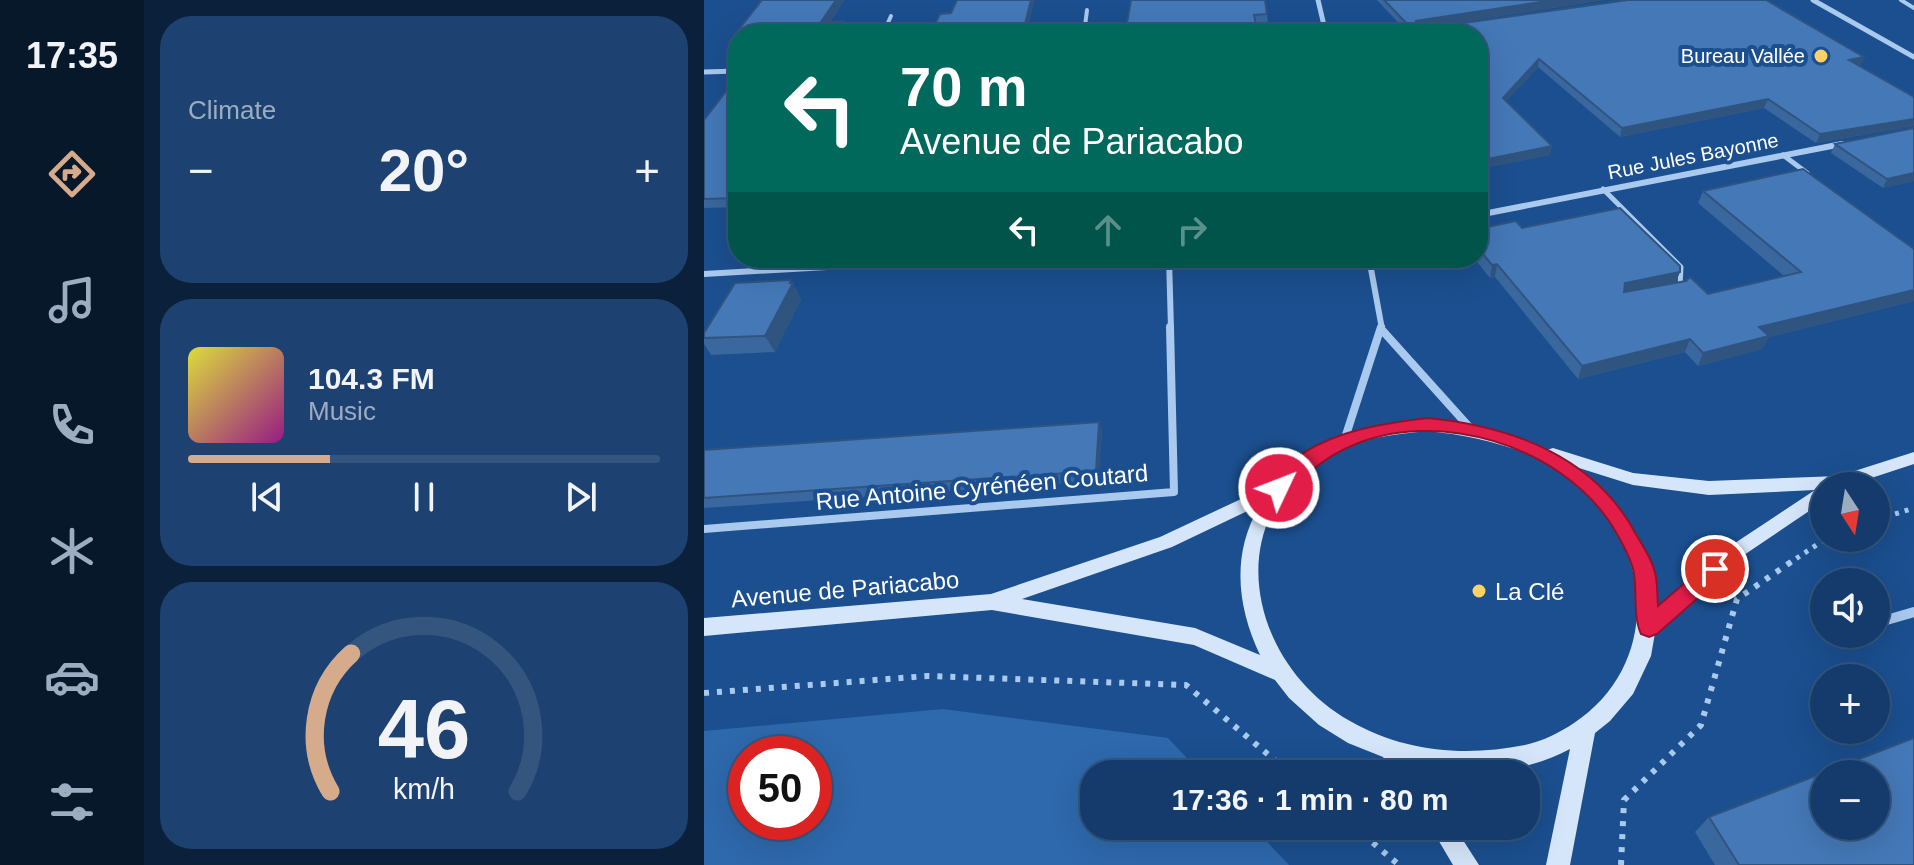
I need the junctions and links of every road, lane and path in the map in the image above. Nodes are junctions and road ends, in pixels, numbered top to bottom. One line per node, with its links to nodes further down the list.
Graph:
1 (1318, 0): 9 (street)
2 (1813, 0): 10 (street)
3 (1901, 0): 4 (lane)
4 (1914, 8)
5 (1087, 10): 8 (lane)
6 (891, 16): 7 (lane)
7 (887, 24)
8 (1085, 24)
9 (1324, 24)
10 (1914, 57)
11 (728, 71): 12 (street)
12 (704, 72)
13 (1856, 141): 14 (street, Rue Jules Bayonne)
14 (1783, 155): 15 (lane); 16 (street, Rue Jules Bayonne)
15 (1820, 182)
16 (1603, 189): 17 (street, Rue Jules Bayonne); 22 (lane)
17 (1488, 213)
18 (809, 268): 21 (street)
19 (1169, 268): 34 (street, Rue Antoine Cyrénéen Coutard)
20 (1371, 268): 23 (street)
21 (704, 274)
22 (1666, 292)
23 (1382, 330): 24 (street); 25 (street)
24 (1471, 429): 25 (main road); 26 (main road)
25 (1344, 441): 30 (main road)
26 (1524, 445): 29 (main road); 40 (main road)
27 (1914, 458): 28 (main road)
28 (1874, 472)
29 (1810, 487)
30 (1279, 488): 36 (main road, Avenue de Pariacabo); 41 (main road)
31 (1810, 502): 40 (main road)
32 (1914, 508): 33 (path)
33 (1890, 516)
34 (704, 529)
35 (1810, 550): 52 (path)
36 (991, 602): 39 (main road, Avenue de Pariacabo); 41 (main road, Avenue de Pariacabo)
37 (1914, 612): 38 (street)
38 (1890, 619)
39 (704, 627)
40 (1649, 627): 43 (main road)
41 (1279, 672): 44 (main road)
42 (704, 693): 45 (path)
43 (1585, 729): 44 (main road); 51 (main road)
44 (1391, 750): 46 (main road)
45 (1274, 760)
46 (1398, 760)
47 (1370, 840): 49 (path)
48 (1450, 840): 50 (main road)
49 (1399, 865)
50 (1467, 865)
51 (1558, 865)
52 (1621, 865)

